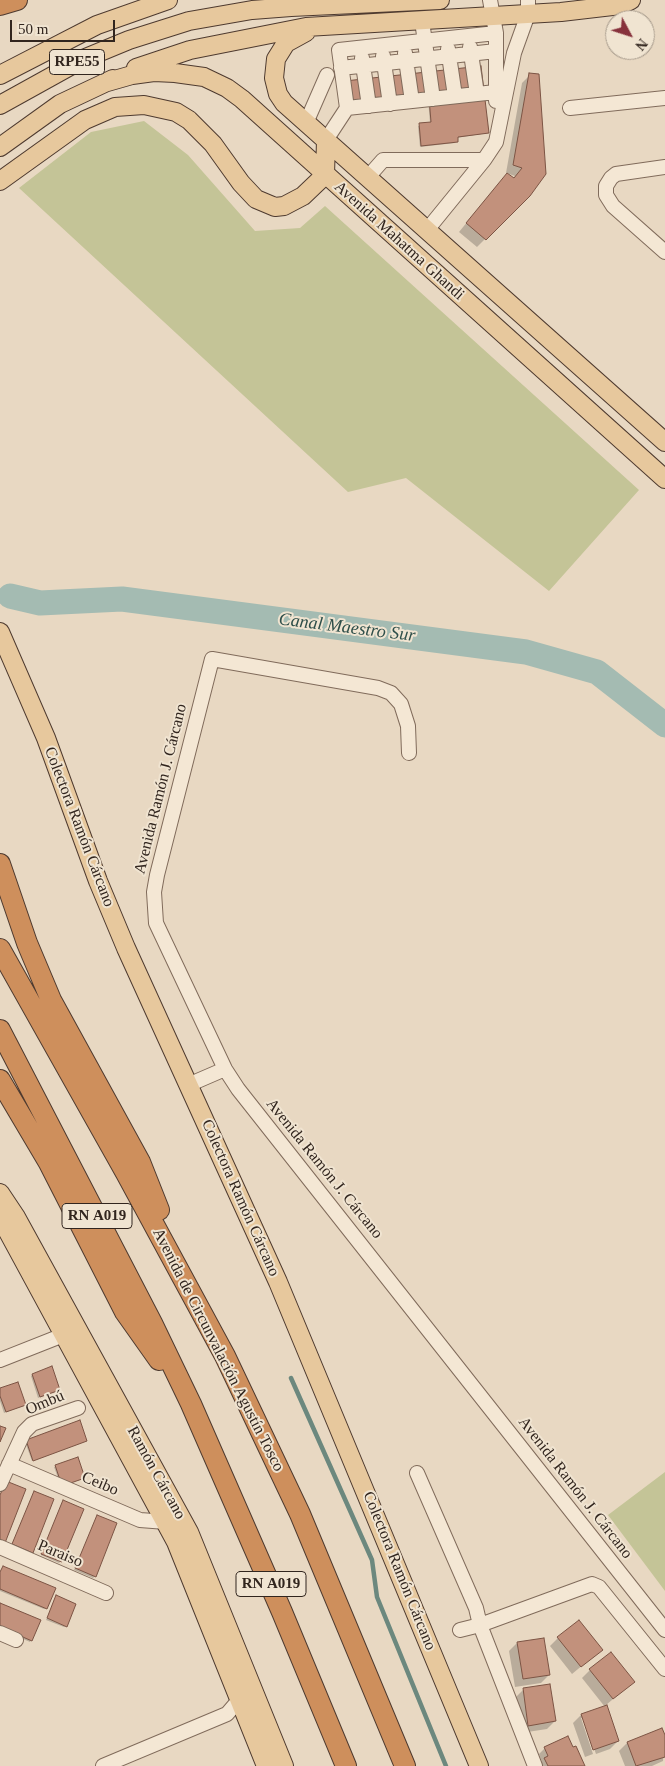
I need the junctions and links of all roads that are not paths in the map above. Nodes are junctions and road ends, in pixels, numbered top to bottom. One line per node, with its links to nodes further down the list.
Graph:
1 (17, 0): 6 (highway)
2 (22, 0): 8 (main road)
3 (168, 0): 27 (main road, RPE55)
4 (440, 0): 37 (main road, RPE55)
5 (631, 0): 7 (main road)
6 (0, 5)
7 (528, 7): 9 (main road); 30 (street)
8 (0, 11)
9 (493, 17): 10 (main road); 15 (street); 19 (street)
10 (454, 19): 11 (main road); 15 (street)
11 (422, 21): 13 (main road); 16 (street)
12 (362, 22): 13 (main road); 14 (main road); 18 (street)
13 (390, 22): 17 (street)
14 (334, 24): 29 (main road); 41 (main road, Avenida Mahatma Ghandi)
15 (457, 37): 16 (street); 20 (street); 21 (street)
16 (425, 41): 17 (street); 22 (street)
17 (393, 44): 18 (street); 23 (street); 24 (street)
18 (363, 47): 25 (street); 26 (street)
19 (496, 51): 20 (street); 30 (street)
20 (471, 54): 21 (street); 31 (street)
21 (450, 56): 22 (street); 32 (street)
22 (428, 59): 23 (street); 34 (street)
23 (406, 61): 24 (street); 35 (street)
24 (385, 64): 25 (street); 36 (street)
25 (363, 66): 26 (street); 38 (street)
26 (341, 68): 39 (street)
27 (0, 75)
28 (327, 75): 41 (street)
29 (104, 83): 43 (main road); 46 (main road, Avenida Mahatma Ghandi)
30 (500, 92): 31 (street); 44 (street)
31 (477, 94): 32 (street)
32 (455, 96): 34 (street)
33 (665, 98): 40 (street)
34 (434, 99): 35 (street)
35 (412, 101): 36 (street)
36 (390, 104): 38 (street)
37 (0, 105)
38 (368, 106): 39 (street)
39 (347, 108): 42 (street)
40 (570, 108)
41 (306, 123): 42 (main road, Avenida Mahatma Ghandi)
42 (326, 140): 46 (main road); 47 (main road, Avenida Mahatma Ghandi)
43 (0, 146)
44 (484, 160): 47 (street); 49 (street)
45 (665, 167): 50 (street)
46 (325, 175): 48 (main road); 52 (main road, Avenida Mahatma Ghandi)
47 (368, 177): 49 (main road, Avenida Mahatma Ghandi)
48 (0, 181)
49 (427, 230): 51 (main road, Avenida Mahatma Ghandi)
50 (665, 252)
51 (665, 442)
52 (662, 471)
53 (0, 632): 60 (main road, Colectora Ramón Cárcano)
54 (409, 753): 58 (street, Avenida Ramón J. Cárcano)
55 (0, 864): 63 (highway)
56 (0, 949): 63 (highway, Avenida de Circunvalación Agustín Tosco / RN A019)
57 (0, 1030): 66 (highway, RN A019)
58 (225, 1069): 60 (street); 76 (street, Avenida Ramón J. Cárcano)
59 (0, 1080): 66 (highway)
60 (188, 1085): 86 (main road, Colectora Ramón Cárcano)
61 (0, 1193): 64 (main road, Ramón Cárcano)
62 (0, 1217): 64 (main road, Ramón Cárcano)
63 (188, 1284): 85 (highway, Avenida de Circunvalación Agustín Tosco / RN A019)
64 (70, 1332): 65 (street); 71 (main road, Ramón Cárcano)
65 (0, 1360)
66 (191, 1404): 84 (highway, RN A019)
67 (78, 1408): 68 (street, Ombú)
68 (9, 1464): 70 (street, Ombú); 71 (street, Ceibo)
69 (417, 1473): 74 (street)
70 (0, 1484)
71 (173, 1518): 80 (main road, Ramón Cárcano)
72 (0, 1547): 73 (street, Paraiso)
73 (106, 1593)
74 (480, 1625): 75 (street); 79 (street); 87 (street)
75 (460, 1630)
76 (665, 1630)
77 (0, 1633): 78 (street)
78 (16, 1640)
79 (665, 1669)
80 (250, 1704): 81 (street); 82 (main road, Ramón Cárcano); 83 (main road, Ramón Cárcano)
81 (103, 1766)
82 (266, 1766)
83 (284, 1766)
84 (346, 1766)
85 (405, 1766)
86 (479, 1766)
87 (535, 1766)

